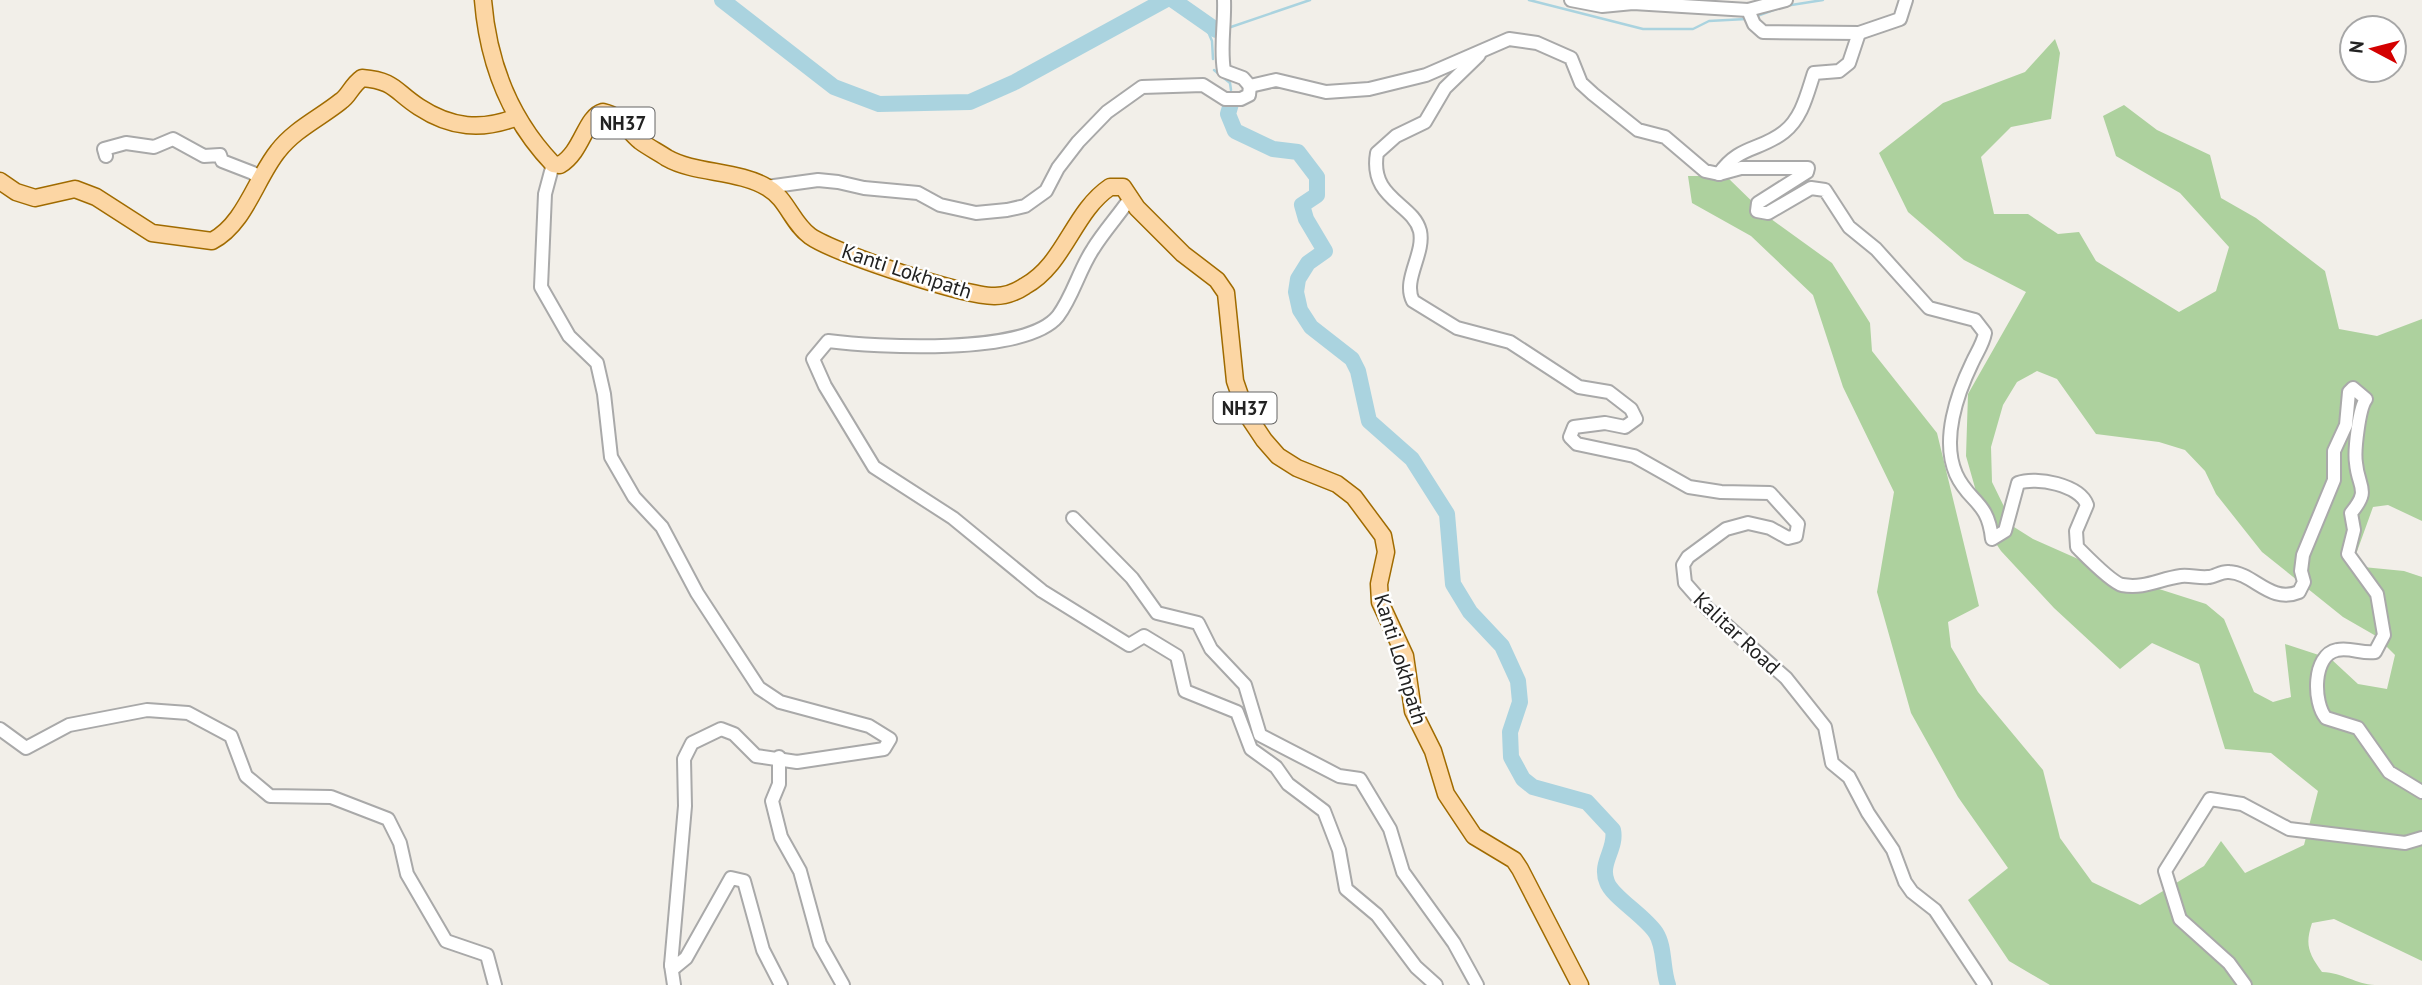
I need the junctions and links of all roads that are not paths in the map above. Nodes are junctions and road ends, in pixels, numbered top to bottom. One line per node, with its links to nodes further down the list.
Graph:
1 (483, 0): 11 (main road)
2 (1224, 0): 10 (street)
3 (1570, 0): 6 (street)
4 (1786, 0): 7 (street)
5 (1906, 0): 8 (street)
6 (1663, 2): 7 (street)
7 (1748, 10): 8 (street)
8 (1859, 33): 14 (street)
9 (1493, 44): 10 (street); 14 (street); 34 (street, Kalitar Road)
10 (1250, 86): 17 (street)
11 (517, 117): 13 (main road); 15 (main road)
12 (106, 156): 15 (street)
13 (553, 164): 17 (main road, NH37); 23 (street)
14 (1719, 174): 24 (street)
15 (260, 180): 16 (main road)
16 (0, 181)
17 (767, 187): 18 (main road, Kanti Lokhpath)
18 (1131, 197): 21 (street); 33 (main road, Kanti Lokhpath / NH37)
19 (1073, 518): 20 (street)
20 (1245, 685): 21 (street); 32 (street)
21 (1237, 712): 31 (street)
22 (0, 729): 27 (street)
23 (779, 757): 26 (street); 30 (street)
24 (2422, 792)
25 (2422, 838): 35 (street)
26 (671, 965): 28 (street); 29 (street)
27 (495, 985)
28 (674, 985)
29 (781, 985)
30 (843, 985)
31 (1436, 985)
32 (1476, 985)
33 (1580, 985)
34 (1985, 985)
35 (2245, 985)

